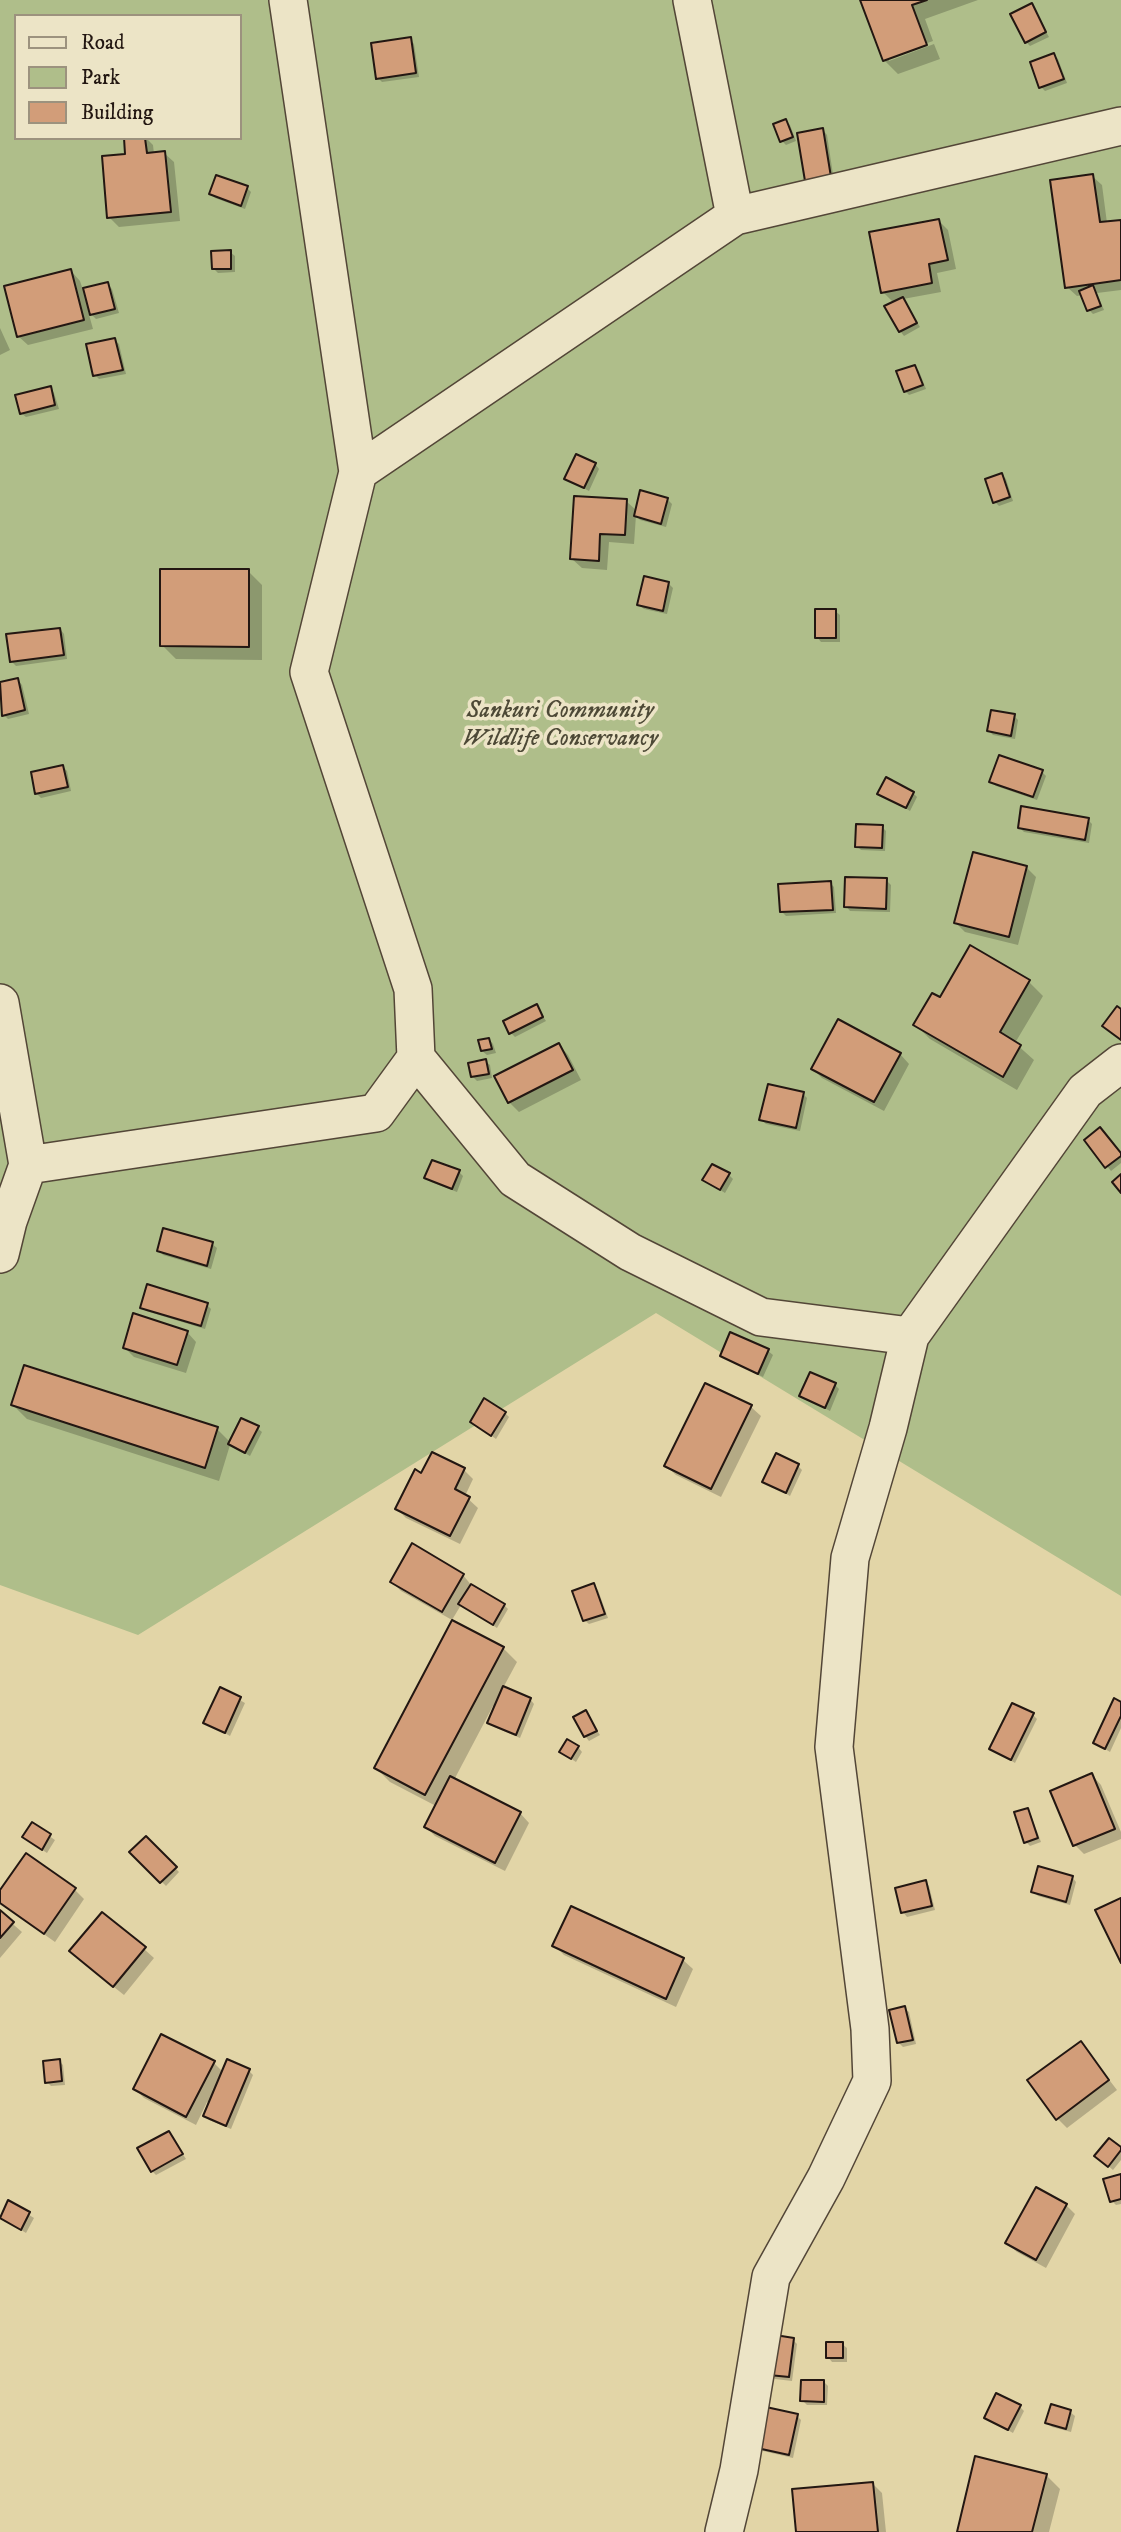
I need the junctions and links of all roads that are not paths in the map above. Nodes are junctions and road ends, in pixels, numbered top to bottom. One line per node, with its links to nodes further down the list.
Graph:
1 (288, 0): 5 (street)
2 (692, 0): 4 (street)
3 (1121, 126): 4 (street)
4 (735, 216): 5 (street)
5 (358, 472): 7 (street)
6 (0, 1003): 9 (street)
7 (416, 1058): 10 (street); 12 (street)
8 (1121, 1063): 12 (street)
9 (9, 1111): 10 (street)
10 (28, 1165): 11 (street)
11 (0, 1254)
12 (910, 1336): 13 (street)
13 (724, 2532)

